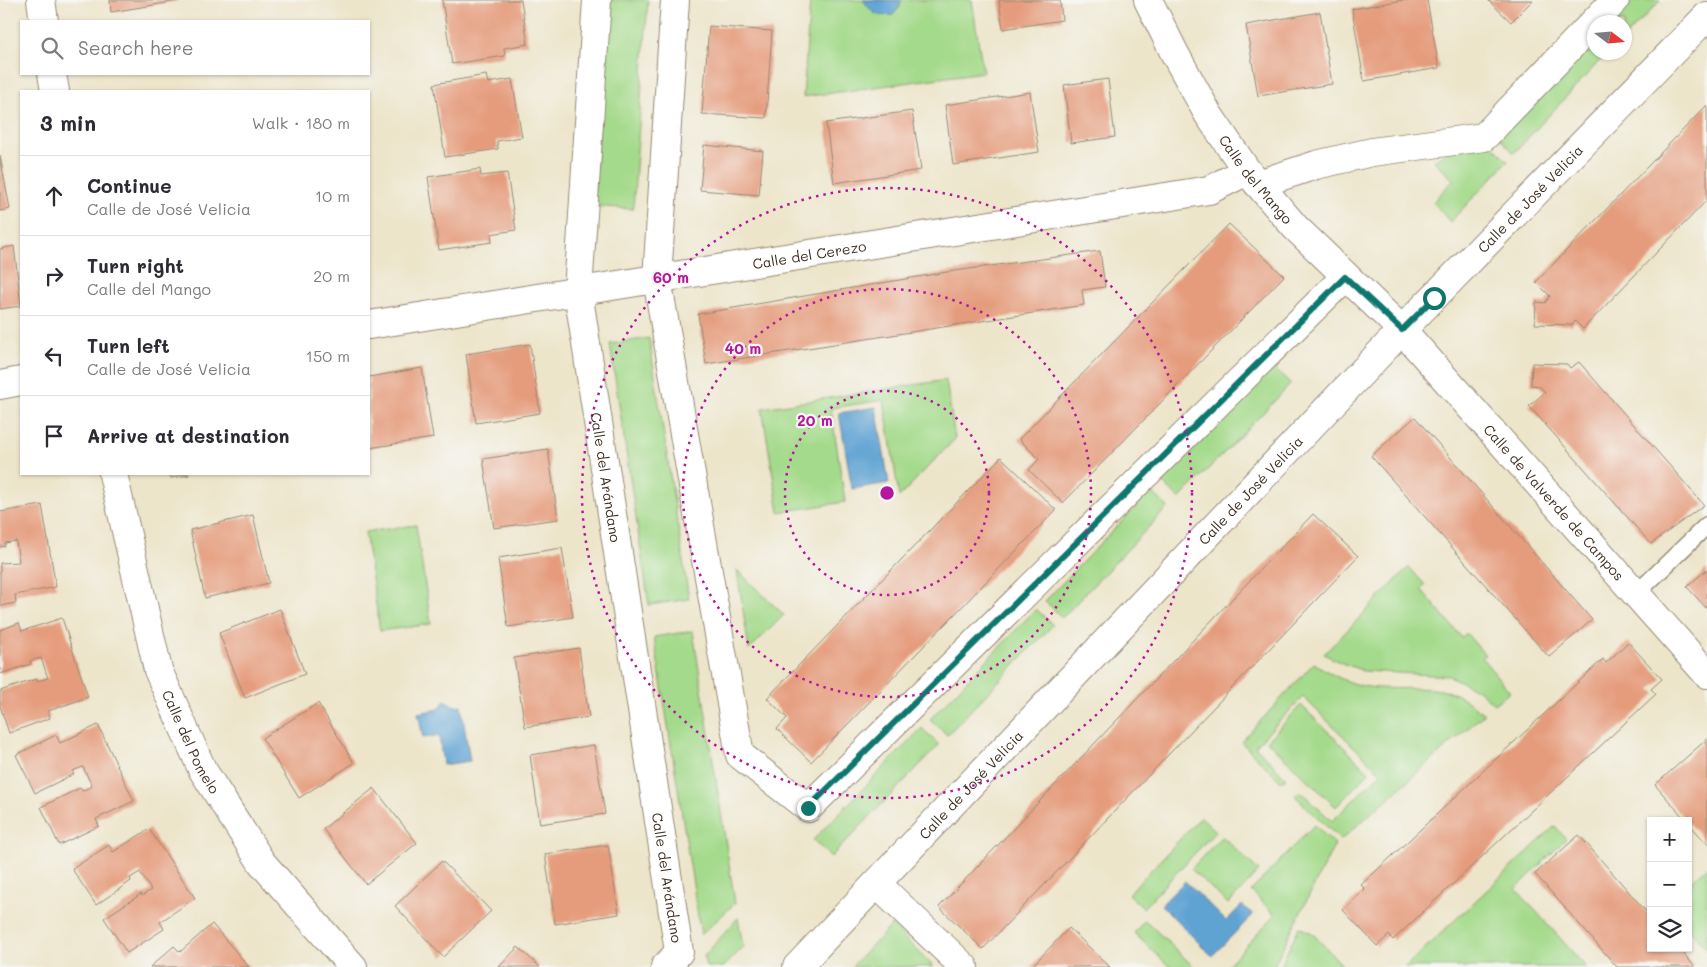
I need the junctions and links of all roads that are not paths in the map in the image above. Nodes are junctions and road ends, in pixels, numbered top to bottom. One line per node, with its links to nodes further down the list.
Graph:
1 (40, 0): 7 (street)
2 (597, 0): 13 (street, Calle del Arándano)
3 (675, 0): 12 (street)
4 (1148, 0): 10 (street, Calle del Mango)
5 (1615, 0): 10 (street)
6 (1707, 16): 15 (street, Calle de José Velicia)
7 (44, 20)
8 (52, 75): 9 (street)
9 (54, 90)
10 (1253, 177): 11 (street, Calle del Mango); 12 (street, Calle del Cerezo)
11 (1345, 277): 12 (street); 15 (street, Calle del Mango)
12 (657, 279): 13 (street, Calle del Cerezo)
13 (578, 291): 14 (street, Calle del Cerezo); 23 (street, Calle del Arándano)
14 (370, 325)
15 (1402, 330): 20 (street, Calle de Valverde de Campos); 22 (street, Calle de José Velicia)
16 (20, 381): 17 (street)
17 (0, 385)
18 (113, 475): 24 (street, Calle del Pomelo)
19 (1707, 525): 20 (lane)
20 (1636, 594): 21 (street, Calle de Valverde de Campos)
21 (1707, 674)
22 (877, 884): 25 (street, Calle de José Velicia); 26 (street)
23 (672, 959)
24 (353, 967)
25 (797, 967)
26 (964, 967)

